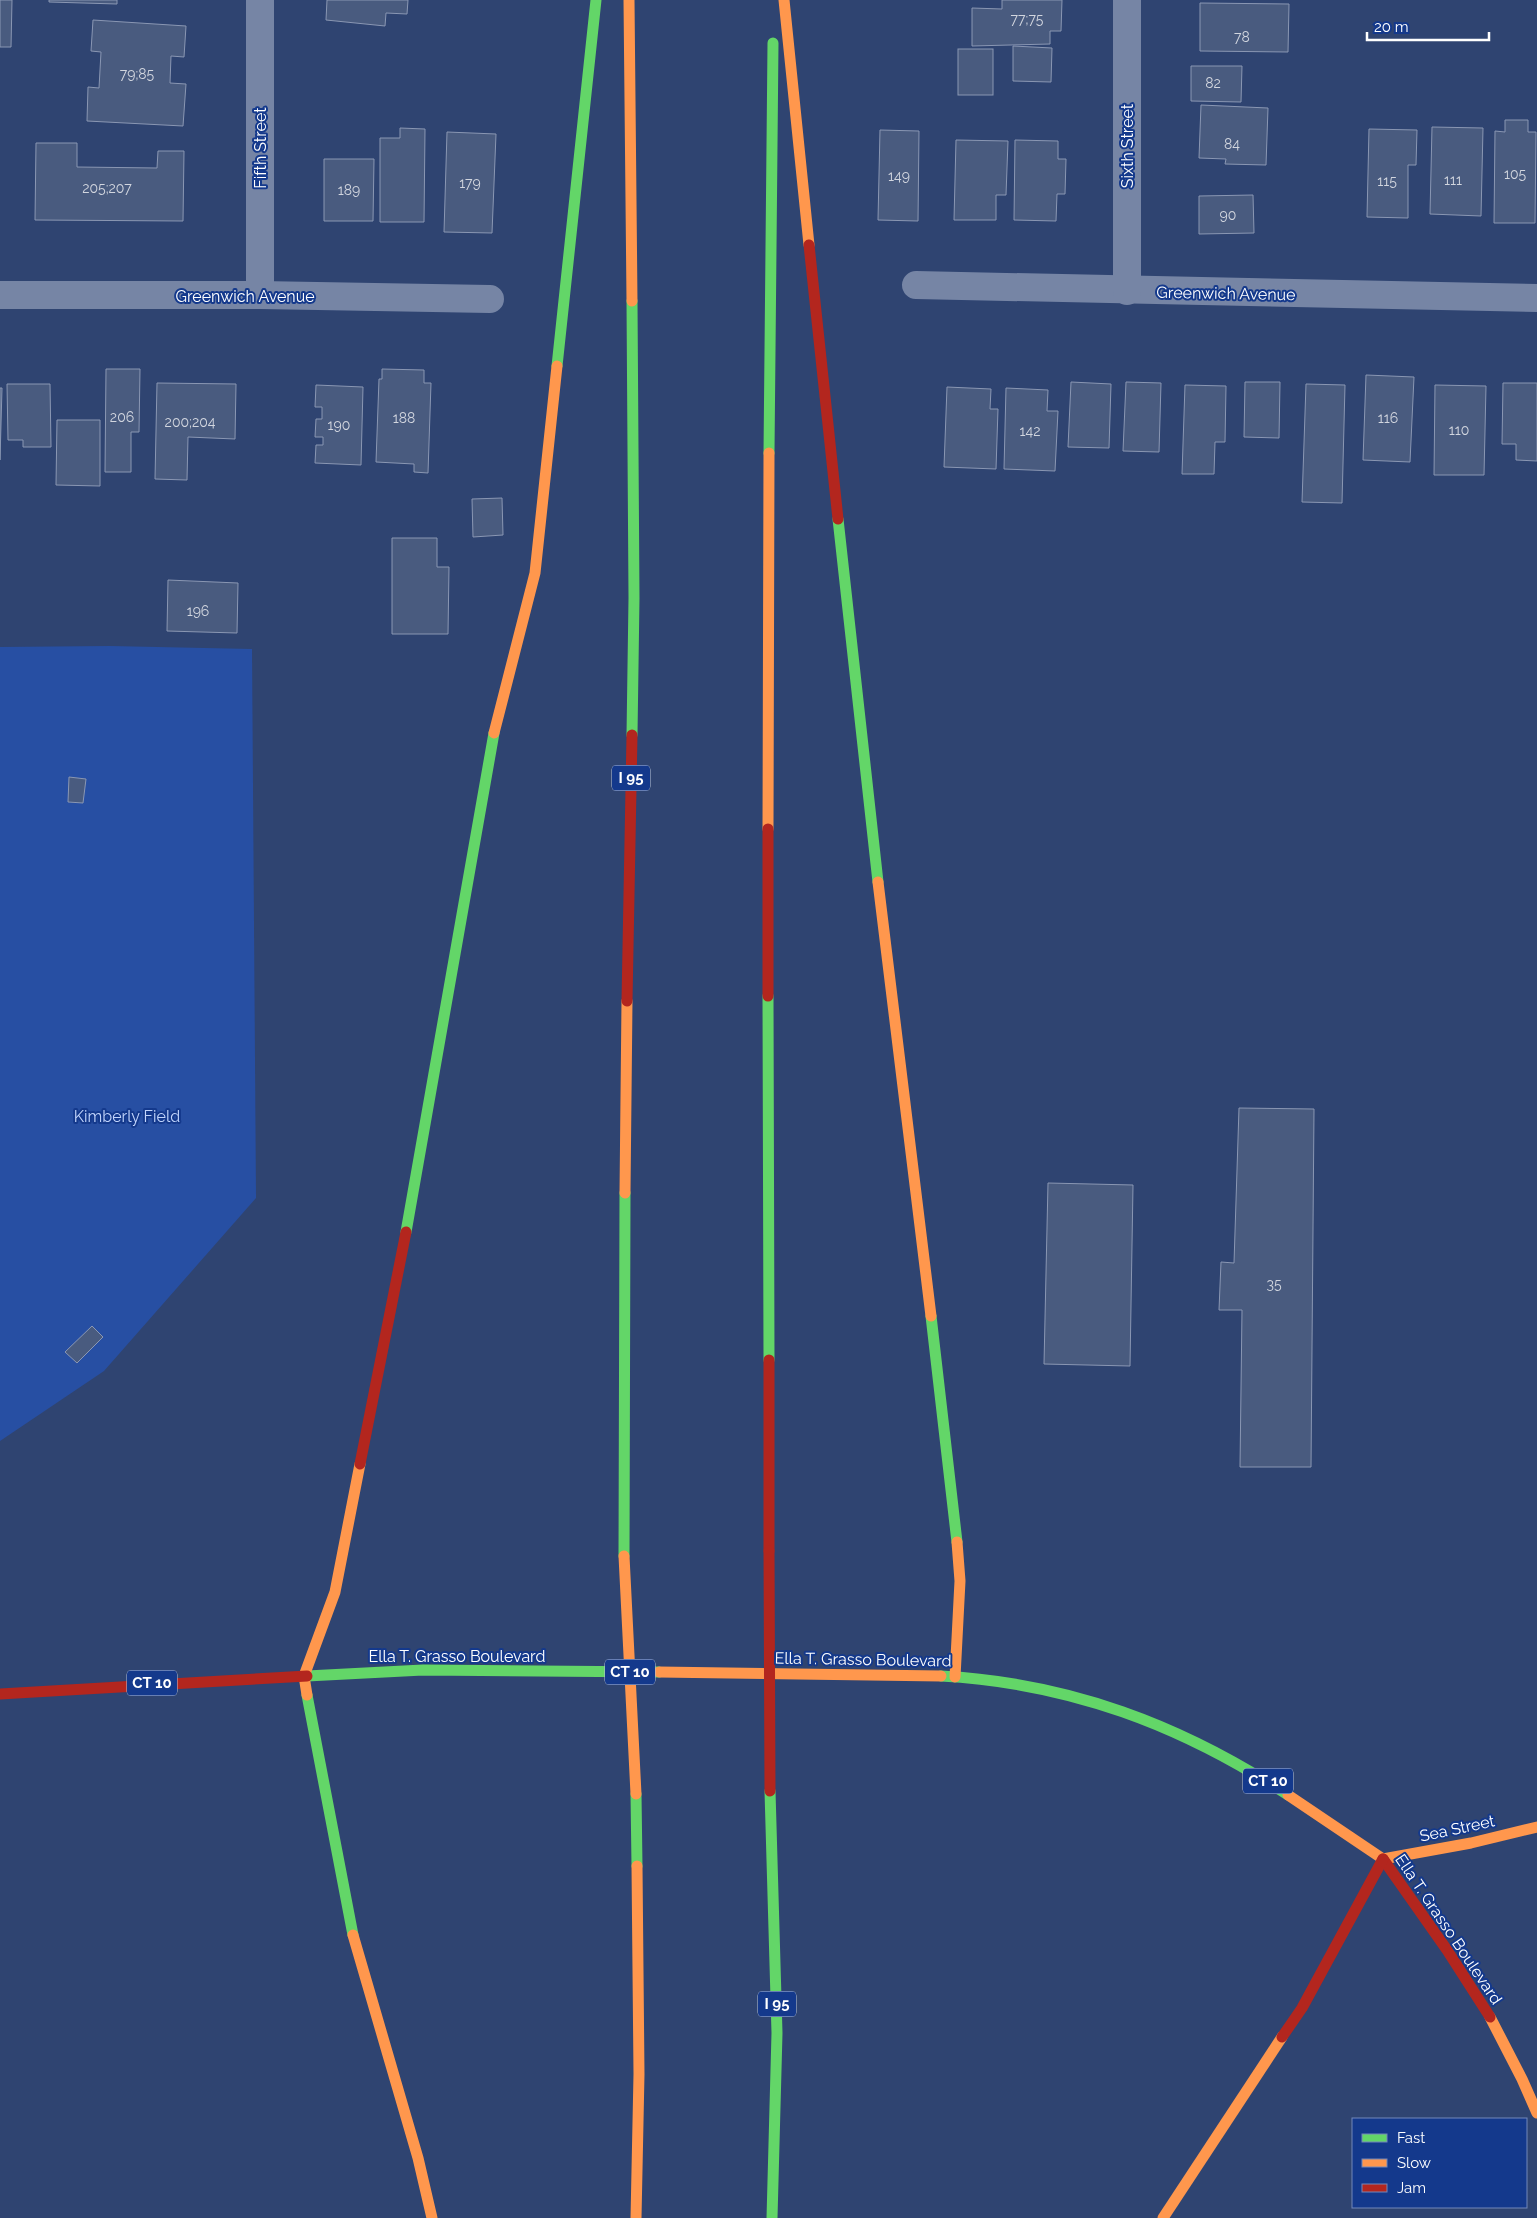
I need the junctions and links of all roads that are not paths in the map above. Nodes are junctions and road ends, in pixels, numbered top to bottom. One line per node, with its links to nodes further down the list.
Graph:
1 (260, 0): 9 (street, Fifth Street)
2 (596, 0): 13 (main road)
3 (630, 0): 20 (main road, I 95, bridge)
4 (784, 0): 14 (main road)
5 (1127, 0): 8 (street, Sixth Street)
6 (773, 29): 21 (main road, I 95, bridge)
7 (916, 286): 8 (street, Greenwich Avenue)
8 (1127, 291): 11 (street, Greenwich Avenue)
9 (260, 295): 10 (street, Greenwich Avenue); 12 (street, Greenwich Avenue)
10 (0, 296)
11 (1537, 298)
12 (490, 299)
13 (304, 1676): 14 (main road, Ella T. Grasso Boulevard / CT 10); 15 (main road, Ella T. Grasso Boulevard / CT 10); 19 (main road)
14 (955, 1677): 17 (main road, Ella T. Grasso Boulevard / CT 10)
15 (0, 1694)
16 (1537, 1826): 17 (main road, Sea Street)
17 (1383, 1859): 18 (main road, Ella T. Grasso Boulevard / CT 10); 22 (main road)
18 (1537, 2113)
19 (432, 2218)
20 (636, 2218)
21 (772, 2218)
22 (1163, 2218)

